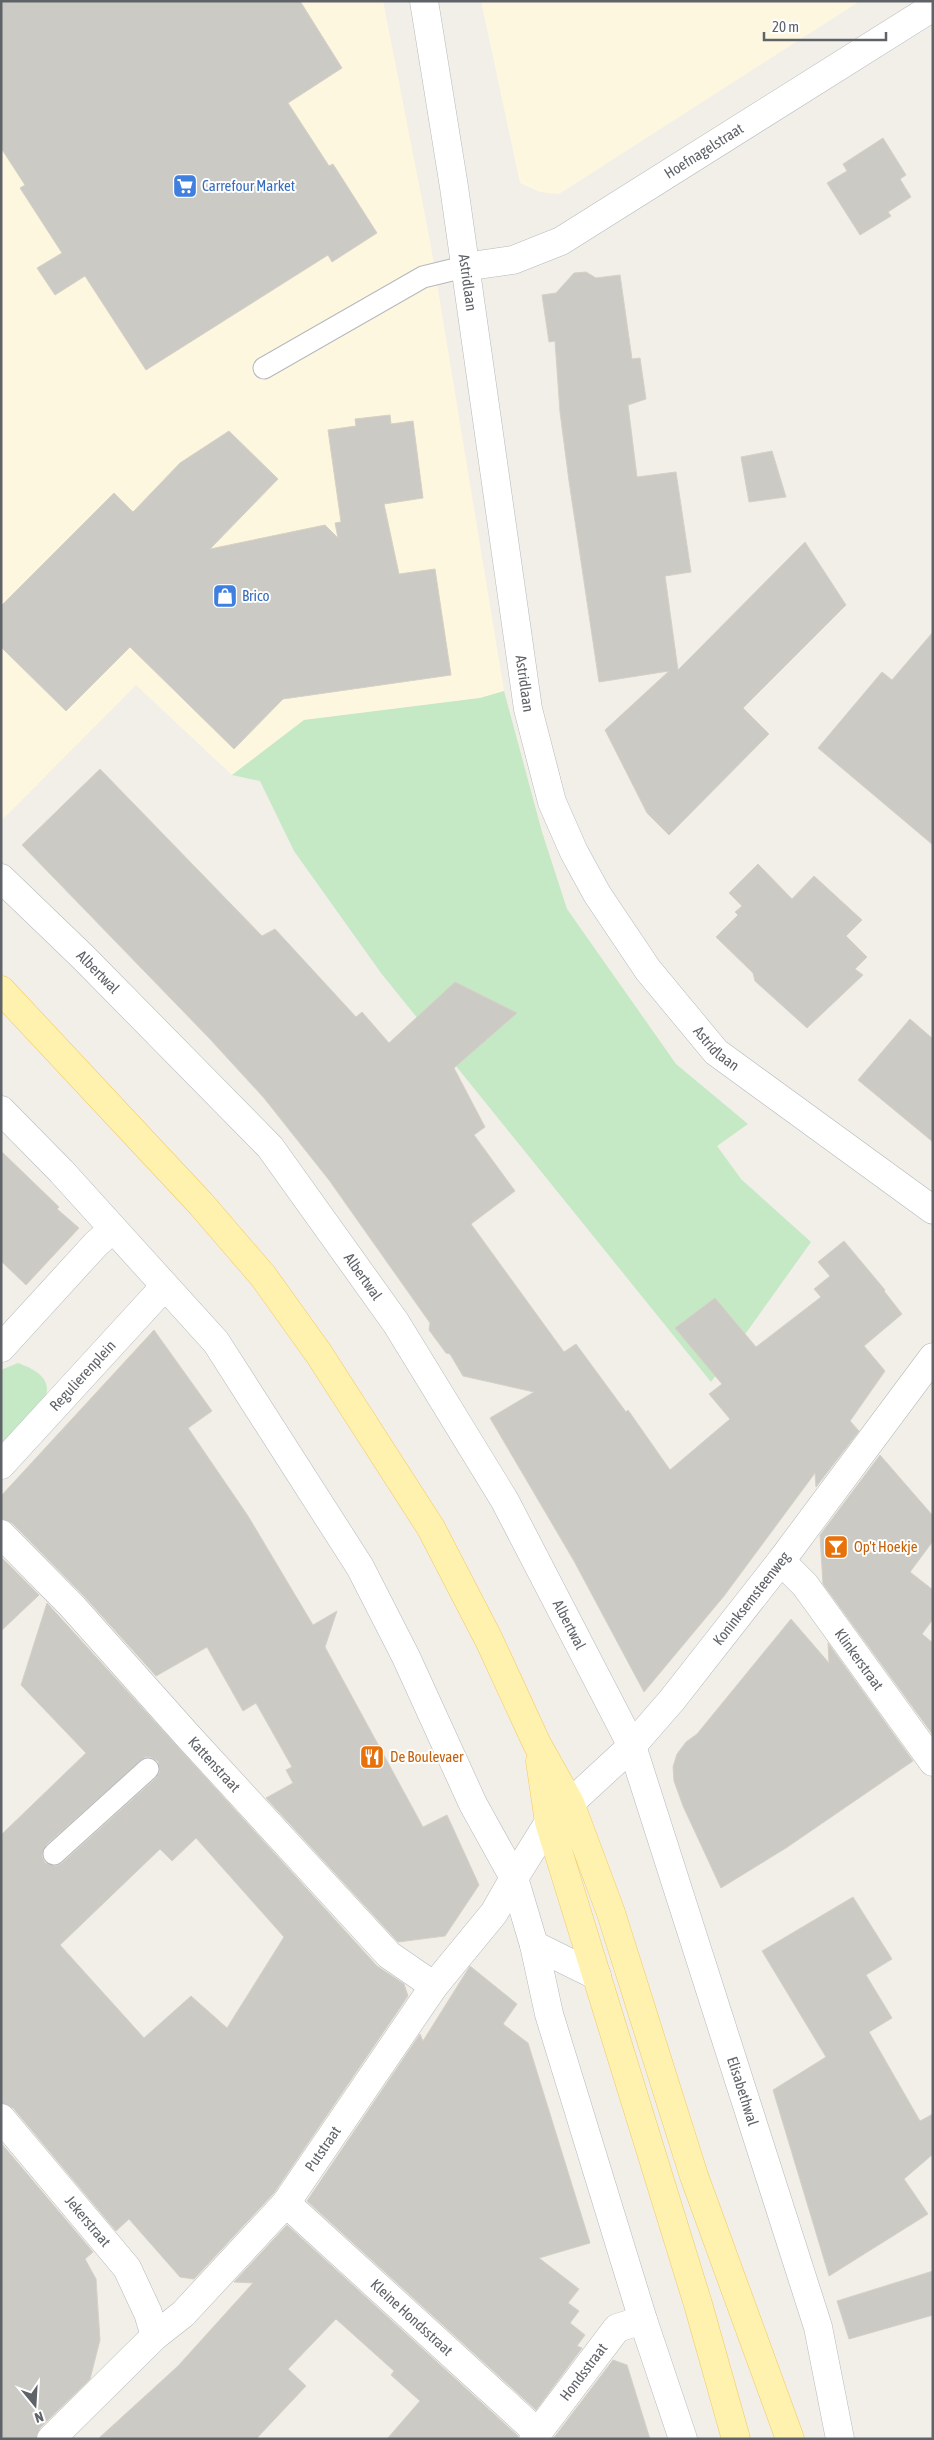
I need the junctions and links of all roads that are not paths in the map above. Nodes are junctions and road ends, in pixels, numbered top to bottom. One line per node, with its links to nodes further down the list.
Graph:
1 (424, 1): 3 (street, Astridlaan)
2 (933, 7): 3 (street, Hoefnagelstraat)
3 (464, 267): 4 (lane); 8 (street, Astridlaan)
4 (264, 368)
5 (1, 878): 17 (street, Albertwal)
6 (1, 990): 16 (main road)
7 (1, 1110): 9 (street)
8 (933, 1210)
9 (112, 1229): 10 (street); 11 (street)
10 (165, 1286): 13 (street, Regulierenplein); 23 (street)
11 (1, 1348)
12 (933, 1357): 15 (street, Koninksemsteenweg)
13 (1, 1465)
14 (1, 1534): 26 (street, Kattenstraat)
15 (781, 1561): 17 (street, Koninksemsteenweg); 18 (street, Klinkerstraat)
16 (537, 1744): 20 (main road); 21 (main road)
17 (632, 1746): 20 (street, Koninksemsteenweg); 36 (street, Elisabethwal)
18 (933, 1762)
19 (148, 1769): 22 (lane)
20 (570, 1803): 21 (street, Koninksemsteenweg); 35 (main road)
21 (549, 1822): 23 (street, Putstraat); 25 (main road)
22 (54, 1854)
23 (514, 1878): 24 (street); 26 (street, Putstraat)
24 (534, 1945): 25 (street); 29 (street)
25 (597, 1976): 34 (main road)
26 (434, 1986): 28 (street, Putstraat)
27 (1, 2118): 30 (street, Jekerstraat)
28 (286, 2203): 30 (street, Putstraat); 31 (street, Kleine Hondsstraat)
29 (643, 2320): 31 (street, Hondsstraat); 33 (street)
30 (155, 2336): 32 (street, Putstraat)
31 (535, 2435)
32 (51, 2439)
33 (683, 2439)
34 (736, 2439)
35 (790, 2439)
36 (840, 2439)

